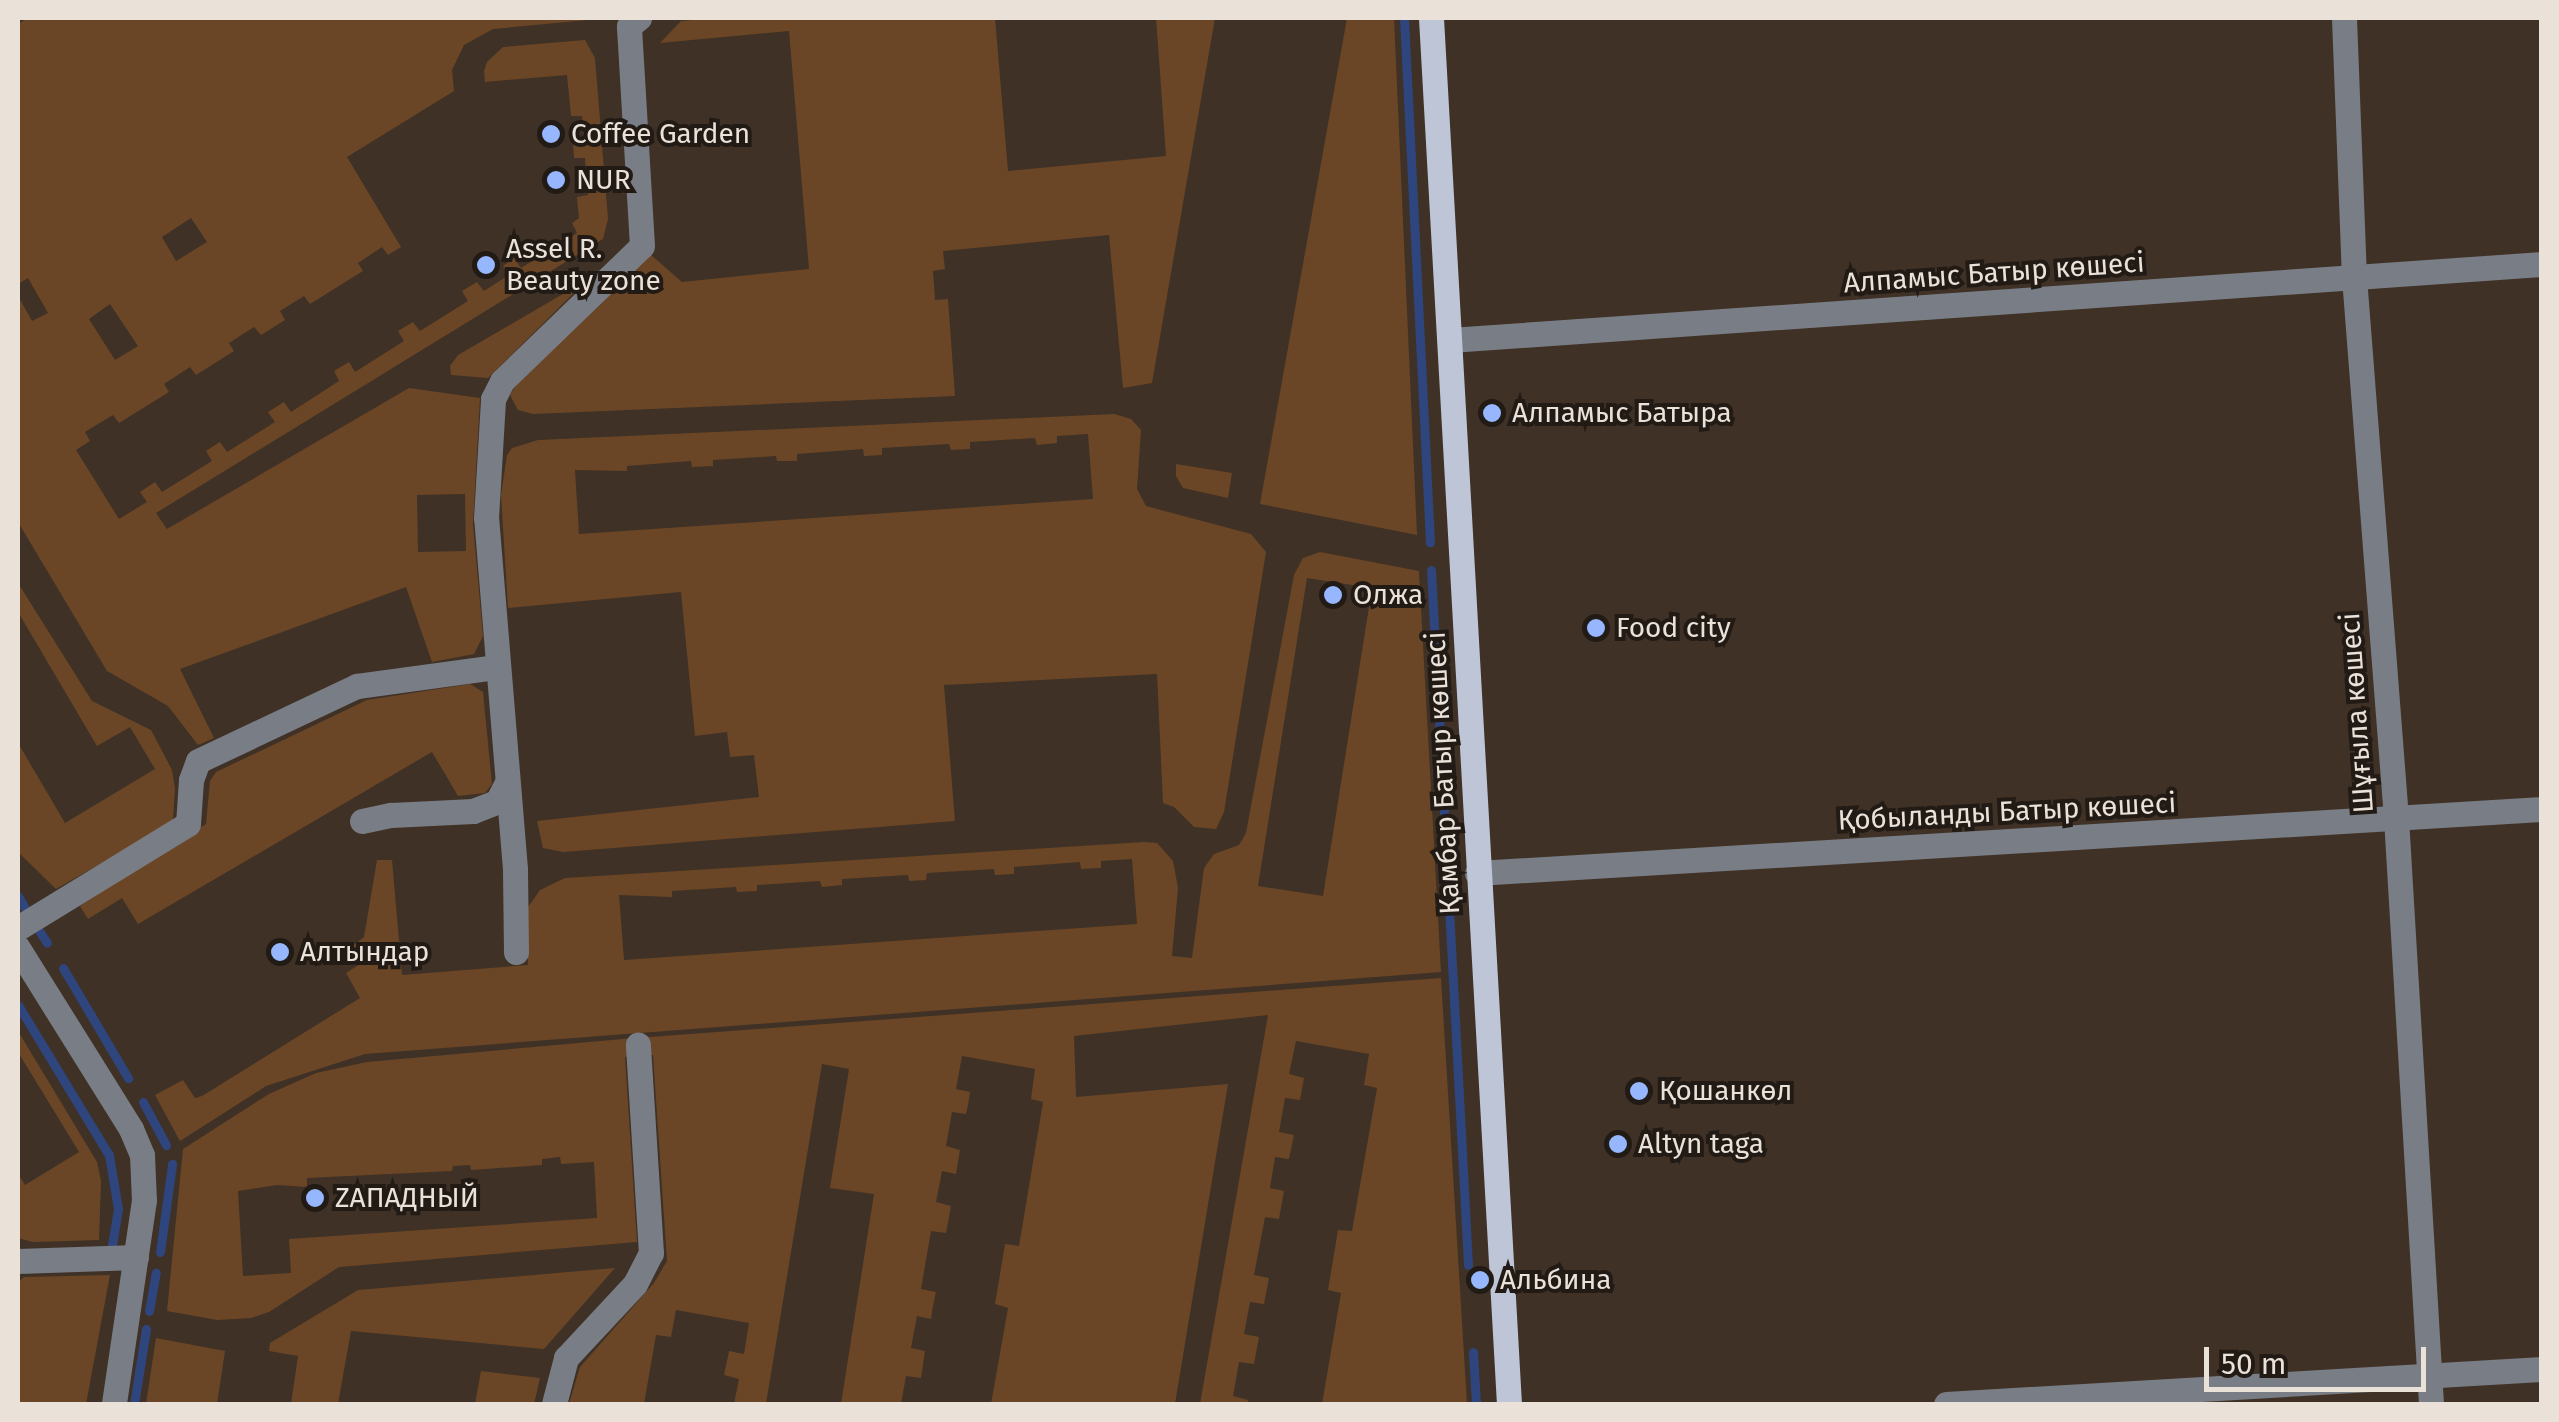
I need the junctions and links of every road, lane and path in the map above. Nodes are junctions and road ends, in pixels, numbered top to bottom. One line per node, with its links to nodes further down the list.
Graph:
1 (640, 18): 7 (street)
2 (1432, 18): 6 (main road, Қамбар Батыр көшесі)
3 (2344, 18): 5 (street, Шұғыла көшесі)
4 (2542, 264): 5 (street, Алпамыс Батыр көшесі)
5 (2354, 277): 6 (street, Алпамыс Батыр көшесі); 10 (street, Шұғыла көшесі)
6 (1450, 340): 12 (main road, Қамбар Батыр көшесі)
7 (496, 667): 8 (street); 13 (street)
8 (506, 782): 11 (street); 15 (street)
9 (2542, 809): 10 (street, Қобыланды Батыр көшесі)
10 (2396, 818): 12 (street, Қобыланды Батыр көшесі); 20 (street, Шұғыла көшесі)
11 (362, 821)
12 (1477, 873): 23 (main road, Қамбар Батыр көшесі)
13 (18, 928)
14 (18, 948): 17 (street)
15 (516, 952)
16 (638, 1044): 22 (street)
17 (136, 1257): 18 (street); 21 (street)
18 (18, 1261)
19 (2542, 1369): 20 (street)
20 (2430, 1376): 24 (street); 25 (street, Шұғыла көшесі)
21 (114, 1404)
22 (554, 1404)
23 (1508, 1404)
24 (1946, 1404)
25 (2431, 1404)

